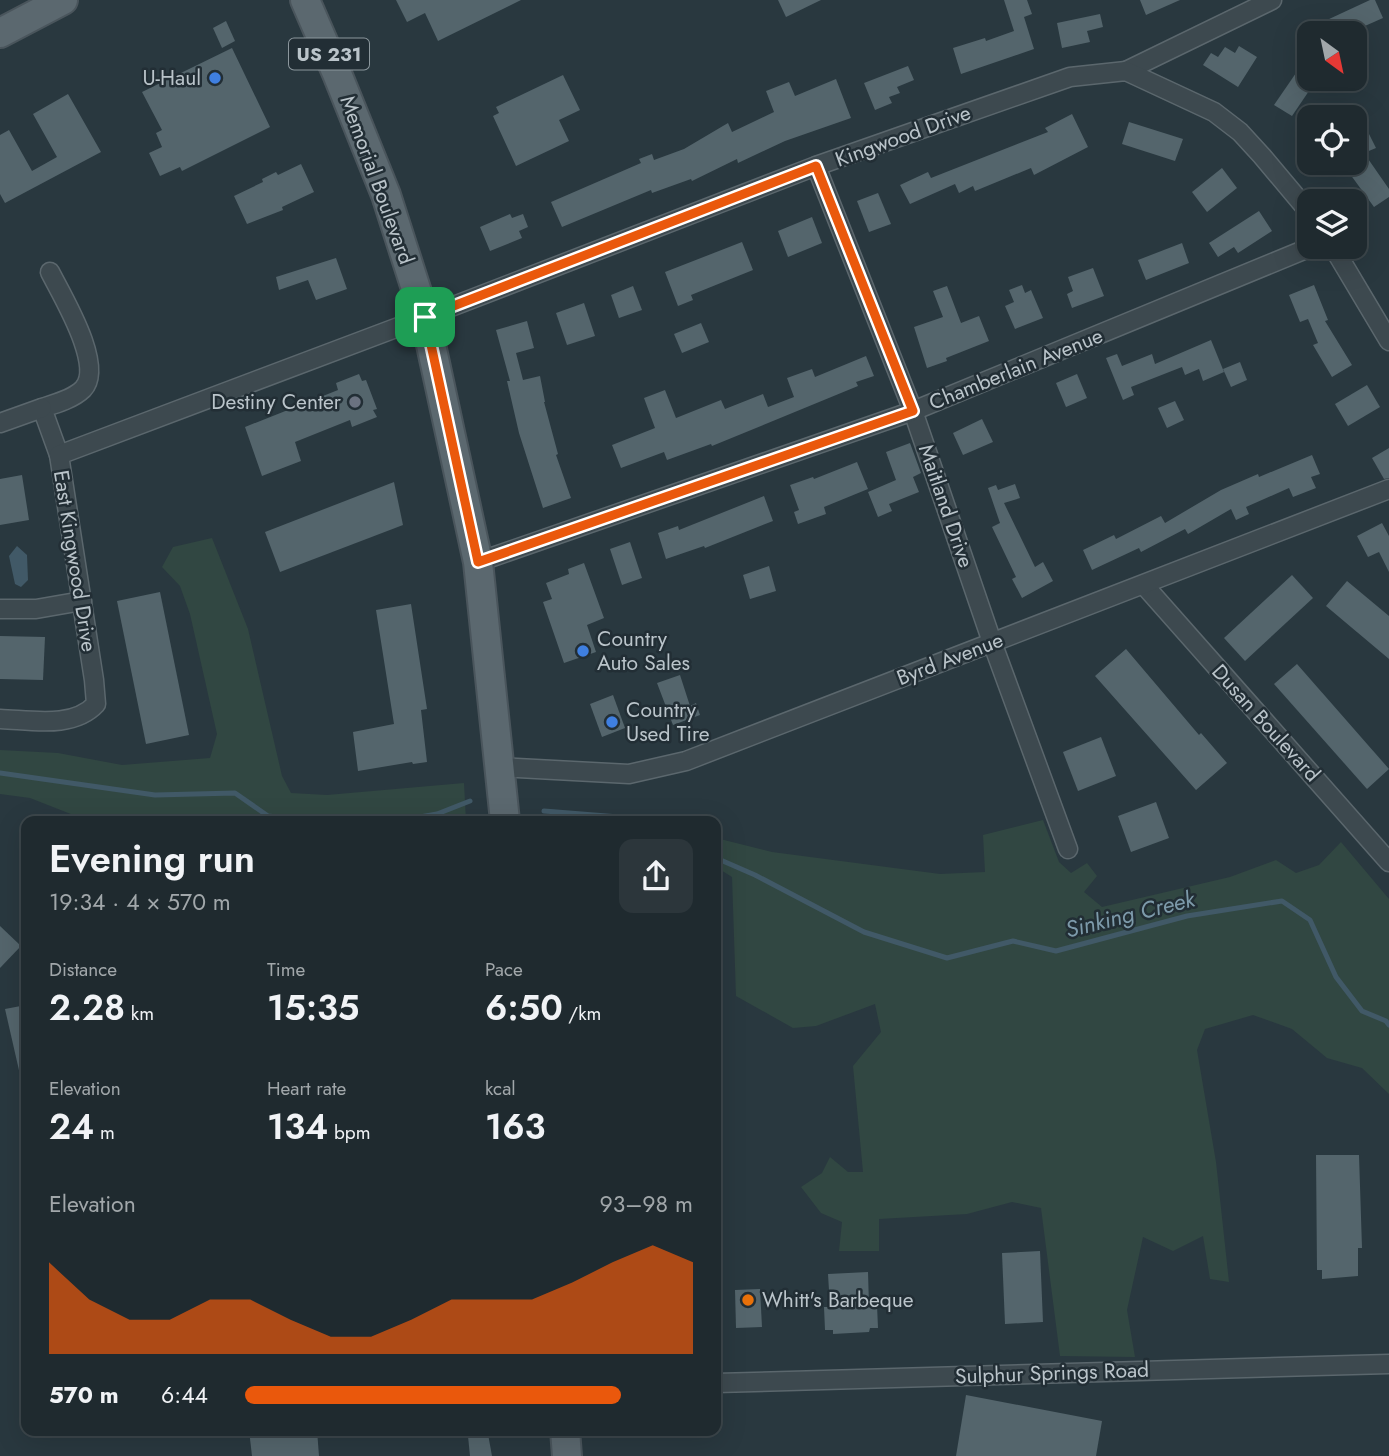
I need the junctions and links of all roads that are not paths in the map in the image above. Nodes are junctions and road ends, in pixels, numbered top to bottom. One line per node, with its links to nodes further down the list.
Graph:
1 (63, 0): 4 (main road)
2 (305, 0): 11 (main road, Memorial Boulevard / US 231)
3 (1272, 0): 5 (street)
4 (0, 33)
5 (1126, 71): 6 (street, Kingwood Drive); 7 (street)
6 (816, 166): 11 (street, Kingwood Drive); 14 (street, Maitland Drive)
7 (1297, 198)
8 (1297, 253): 14 (street, Chamberlain Avenue)
9 (1339, 259): 12 (street)
10 (50, 272): 13 (street)
11 (425, 317): 16 (street, East Kingwood Drive); 18 (main road, Memorial Boulevard / US 231)
12 (1389, 341)
13 (42, 408): 15 (street); 16 (street)
14 (913, 411): 18 (street, Chamberlain Avenue); 22 (street, Maitland Drive)
15 (0, 423)
16 (59, 454): 20 (street, East Kingwood Drive)
17 (1389, 489): 19 (street, Byrd Avenue)
18 (478, 562): 24 (main road, Memorial Boulevard / US 231)
19 (1144, 585): 22 (street, Byrd Avenue); 27 (street, Dusan Boulevard)
20 (82, 601): 21 (street); 23 (street, East Kingwood Drive)
21 (0, 609)
22 (992, 642): 24 (street, Byrd Avenue); 26 (street, Maitland Drive)
23 (0, 719)
24 (500, 767): 25 (main road, Memorial Boulevard / US 231)
25 (505, 816)
26 (1068, 849)
27 (1389, 862)
28 (1389, 1364): 29 (street, Sulphur Springs Road)
29 (721, 1383)
30 (565, 1436): 31 (main road)
31 (567, 1456)

